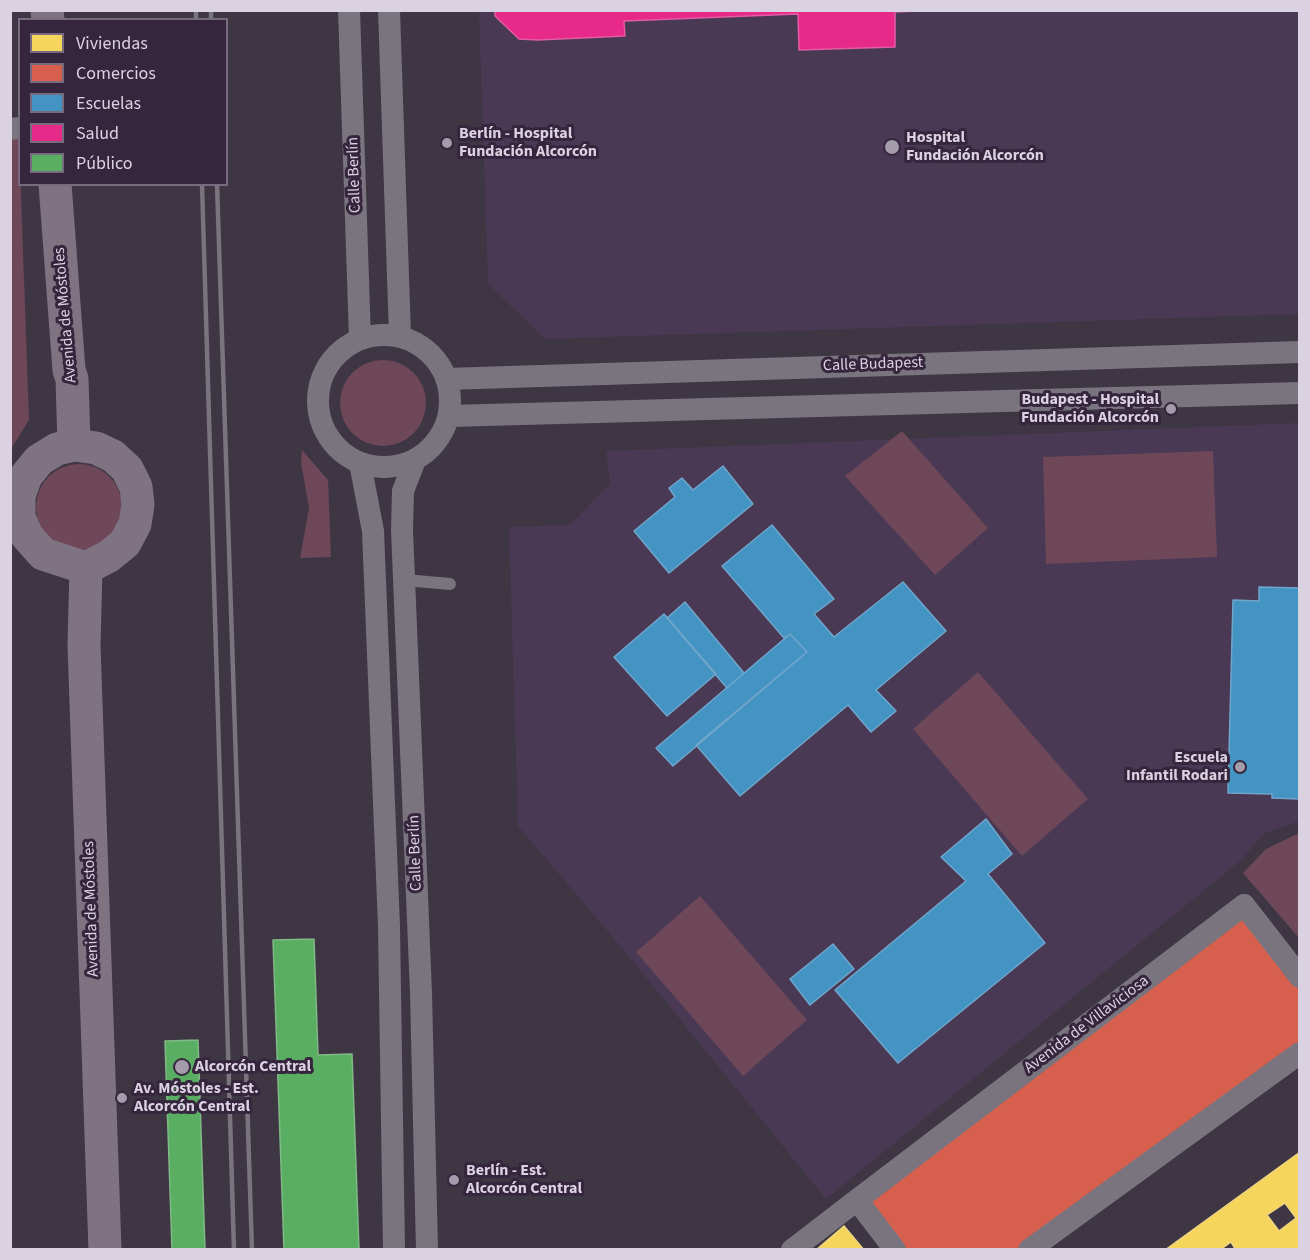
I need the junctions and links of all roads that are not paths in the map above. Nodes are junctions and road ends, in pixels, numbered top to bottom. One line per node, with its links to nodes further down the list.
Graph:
1 (350, 10): 5 (street, Calle Berlín)
2 (389, 10): 4 (street)
3 (56, 186): 10 (main road, Avenida de Móstoles)
4 (400, 336): 5 (street); 7 (street)
5 (360, 339): 12 (street)
6 (1299, 352): 7 (street, Calle Budapest)
7 (446, 379): 9 (street)
8 (1299, 393): 9 (street)
9 (449, 416): 11 (street)
10 (74, 445): 13 (main road); 15 (main road)
11 (415, 460): 12 (street); 16 (street, Calle Berlín)
12 (360, 463): 22 (street, Calle Berlín)
13 (18, 485): 14 (main road)
14 (19, 537): 15 (main road)
15 (86, 568): 21 (main road, Avenida de Móstoles)
16 (405, 580): 17 (lane); 23 (street, Calle Berlín)
17 (450, 584)
18 (1299, 977): 20 (street, Avenida de Villaviciosa)
19 (1299, 1053): 26 (street)
20 (857, 1200): 24 (street, Avenida de Villaviciosa); 25 (street)
21 (105, 1250)
22 (394, 1250)
23 (427, 1250)
24 (792, 1250)
25 (895, 1250)
26 (1029, 1250)

